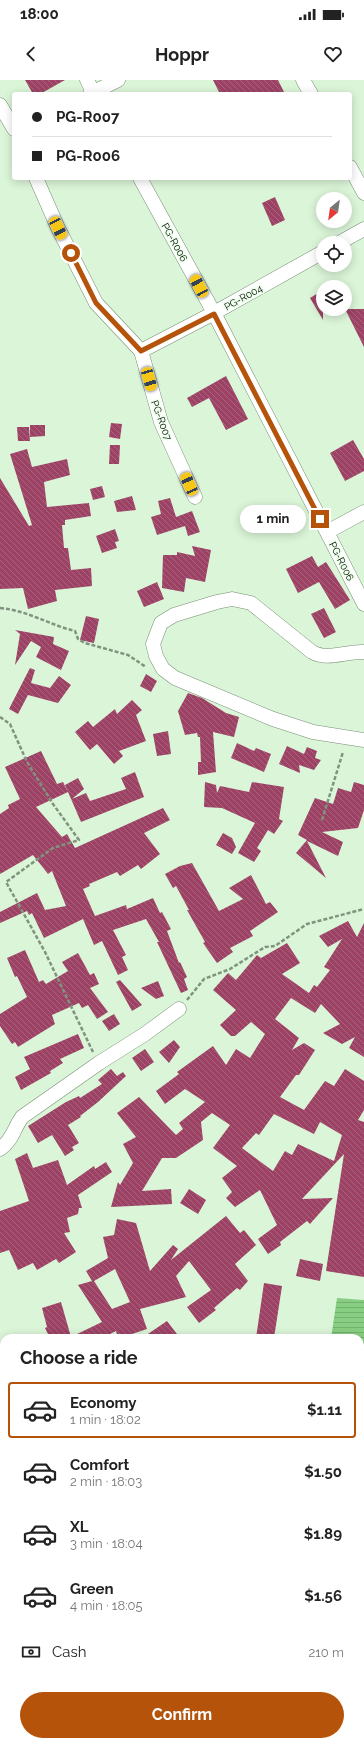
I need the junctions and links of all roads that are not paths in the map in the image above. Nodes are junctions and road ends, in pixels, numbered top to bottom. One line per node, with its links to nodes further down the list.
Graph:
1 (118, 80): 3 (street)
2 (303, 80): 4 (street)
3 (91, 90)
4 (310, 92)
5 (0, 105): 6 (street)
6 (12, 126)
7 (352, 171): 10 (street)
8 (37, 180): 15 (street, PG-R007)
9 (141, 180): 14 (street, PG-R006)
10 (364, 193)
11 (364, 229): 12 (street)
12 (352, 236)
13 (316, 256): 14 (street, PG-R004)
14 (214, 314): 15 (street, PG-R004); 18 (street, PG-R006)
15 (141, 351): 16 (street, PG-R007)
16 (195, 497)
17 (364, 512): 18 (street)
18 (327, 532): 19 (street, PG-R006)
19 (364, 604)
20 (364, 652): 21 (street)
21 (364, 740)
22 (179, 1009): 23 (street)
23 (0, 1148)

